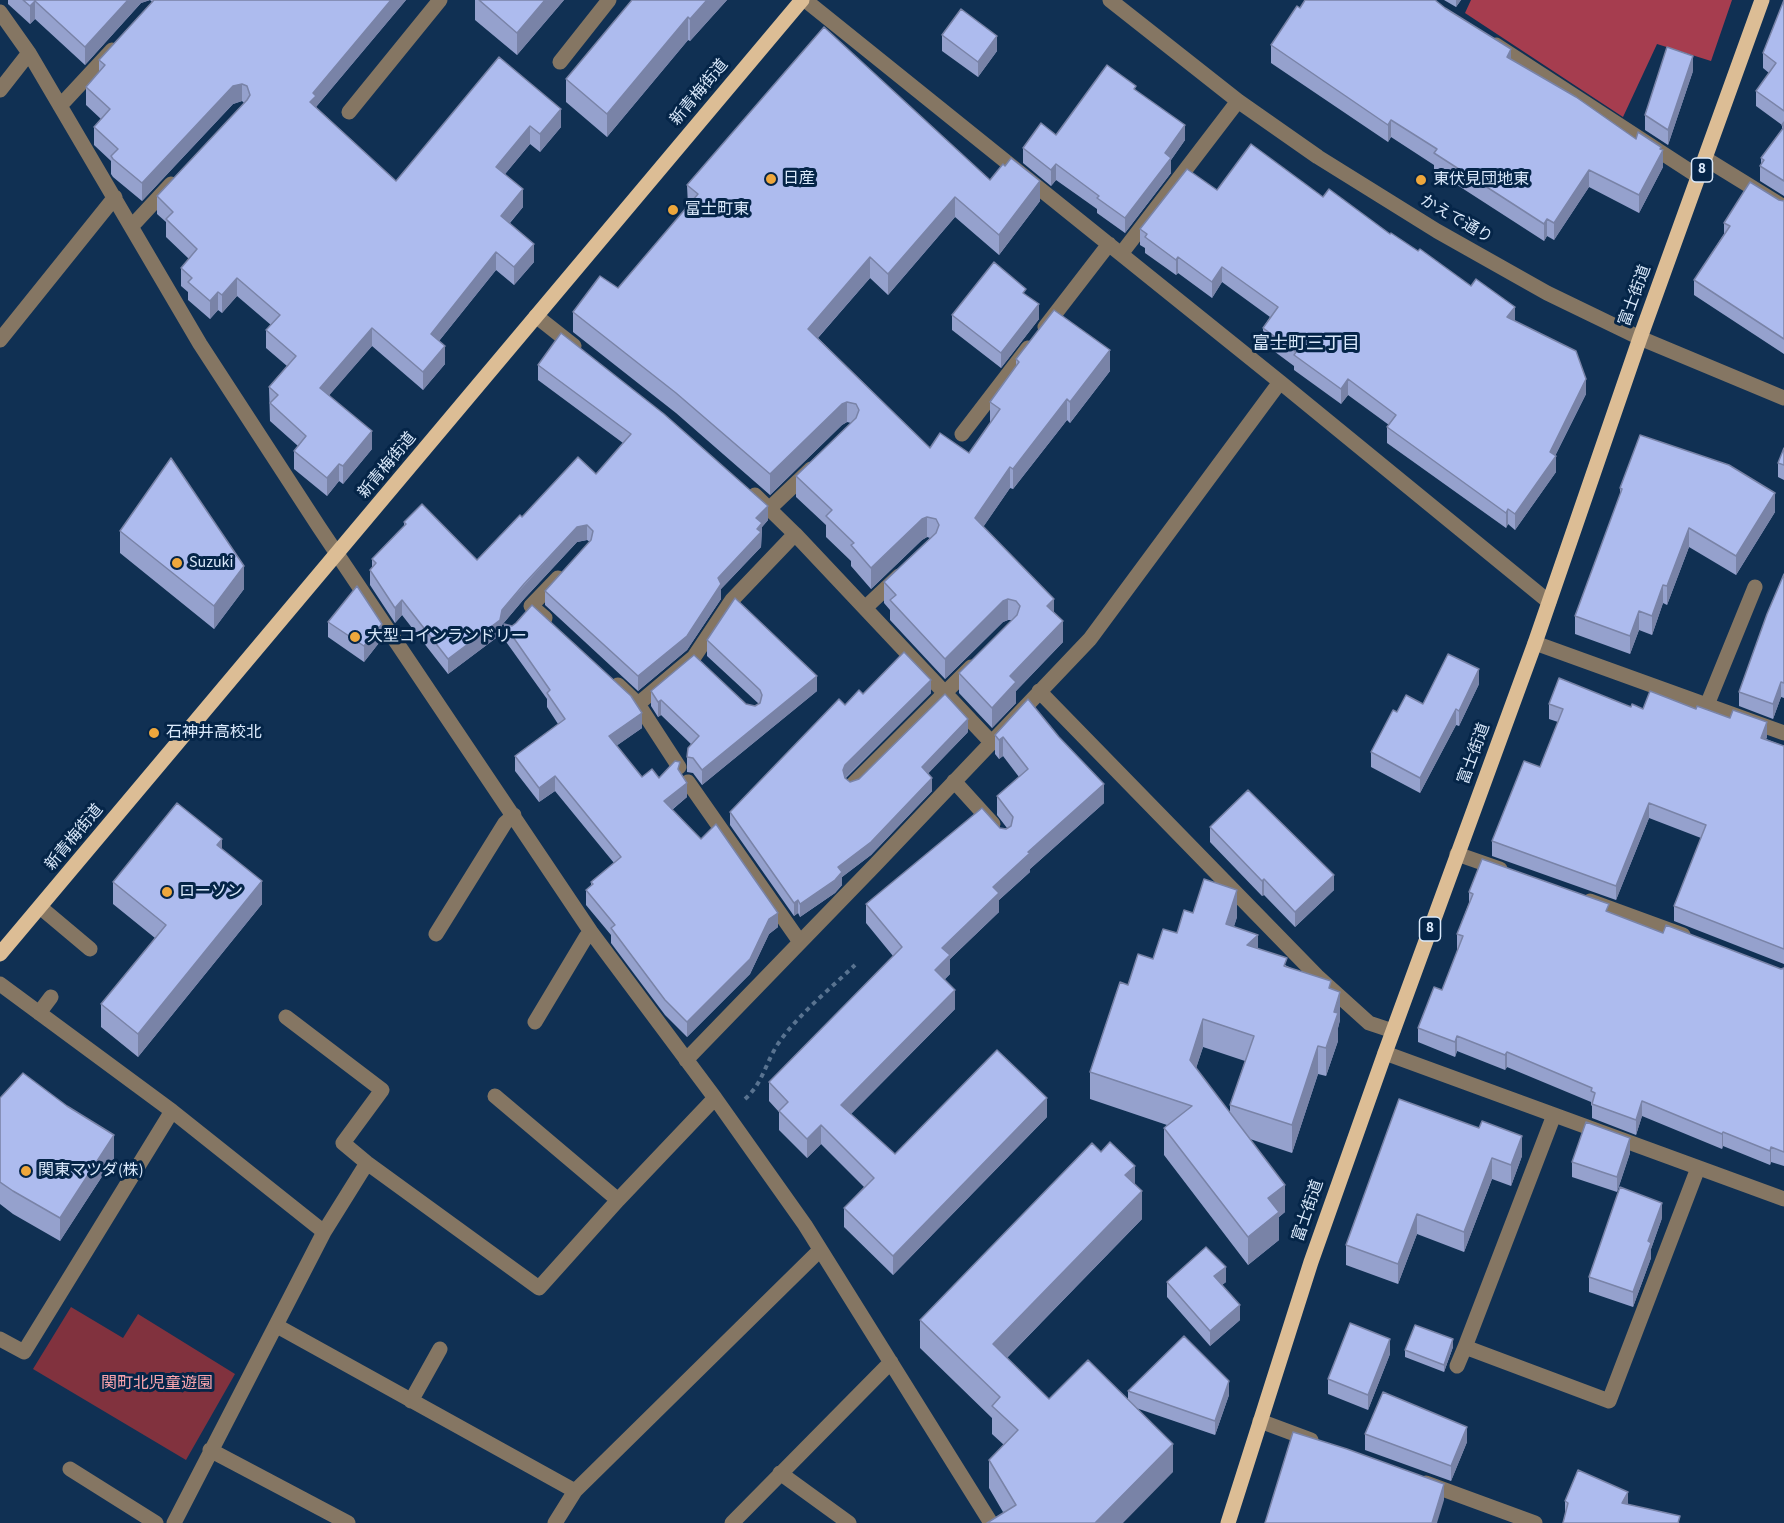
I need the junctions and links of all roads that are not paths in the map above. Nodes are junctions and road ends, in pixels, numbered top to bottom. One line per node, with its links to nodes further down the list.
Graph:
1 (440, 0): 14 (street)
2 (609, 0): 10 (street)
3 (804, 0): 21 (street); 22 (main road, 新青梅街道)
4 (1110, 0): 12 (street, かえで通り)
5 (1762, 0): 15 (main road, 富士街道 / 8)
6 (0, 12): 9 (street)
7 (124, 36): 13 (street)
8 (1487, 39): 17 (street)
9 (29, 53): 11 (street); 13 (street)
10 (560, 62)
11 (0, 90)
12 (1238, 101): 21 (street); 23 (street, かえで通り)
13 (60, 106): 18 (street)
14 (349, 112)
15 (1706, 159): 17 (main road, 富士街道 / 8); 19 (street)
16 (178, 177): 20 (street)
17 (1699, 177): 23 (main road, 富士街道 / 8)
18 (115, 197): 20 (street); 24 (street)
19 (1784, 207)
20 (132, 226): 33 (street)
21 (1115, 249): 26 (street); 28 (street)
22 (536, 316): 25 (street); 33 (main road, 新青梅街道)
23 (1640, 338): 27 (street, かえで通り); 37 (main road, 富士街道 / 8)
24 (0, 340)
25 (587, 356)
26 (1280, 382): 37 (street); 43 (street)
27 (1784, 398)
28 (962, 434)
29 (825, 455): 31 (street)
30 (745, 486): 31 (street)
31 (770, 508): 32 (street)
32 (795, 534): 38 (street); 45 (street)
33 (337, 555): 53 (street); 58 (main road, 新青梅街道)
34 (913, 562): 38 (street)
35 (569, 565): 39 (street)
36 (1755, 587): 46 (street)
37 (1549, 602): 40 (main road, 富士街道 / 8)
38 (865, 608): 44 (street)
39 (556, 629)
40 (1534, 643): 46 (street); 55 (main road, 富士街道 / 8)
41 (986, 653): 44 (street)
42 (605, 674): 45 (street)
43 (1039, 691): 48 (street); 70 (street)
44 (945, 693): 48 (street); 52 (street)
45 (638, 704): 49 (street)
46 (1707, 705): 47 (street)
47 (1784, 733)
48 (991, 742): 50 (street)
49 (679, 767)
50 (954, 781): 54 (street); 62 (street)
51 (688, 782): 62 (street)
52 (852, 785)
53 (513, 815): 59 (street); 60 (street)
54 (1004, 838)
55 (1457, 854): 56 (street); 70 (main road, 富士街道 / 8)
56 (1514, 874)
57 (1578, 897): 61 (street)
58 (40, 907): 63 (street); 64 (main road, 新青梅街道)
59 (591, 932): 69 (street); 72 (street)
60 (436, 934)
61 (1697, 940)
62 (800, 942): 72 (street)
63 (90, 949)
64 (0, 954)
65 (0, 984): 67 (street)
66 (51, 997): 67 (street)
67 (39, 1013): 75 (street)
68 (286, 1017): 77 (street)
69 (535, 1022)
70 (1393, 1030): 71 (main road, 富士街道 / 8)
71 (1384, 1053): 76 (street); 90 (main road, 富士街道 / 8)
72 (686, 1060): 74 (street)
73 (495, 1096): 79 (street)
74 (715, 1098): 79 (street); 82 (street)
75 (172, 1111): 81 (street); 84 (street)
76 (1554, 1115): 78 (street); 85 (street)
77 (367, 1163): 79 (street); 81 (street)
78 (1698, 1168): 80 (street); 85 (street)
79 (618, 1200)
80 (1784, 1200)
81 (324, 1232): 83 (street)
82 (820, 1250): 87 (street); 96 (street)
83 (277, 1326): 89 (street); 92 (street)
84 (0, 1339)
85 (1466, 1347): 88 (street)
86 (440, 1349): 89 (street)
87 (891, 1362): 94 (street); 103 (street)
88 (1457, 1366)
89 (411, 1401): 96 (street)
90 (1260, 1421): 91 (street); 104 (main road, 富士街道 / 8)
91 (1326, 1446)
92 (210, 1450): 98 (street); 99 (street)
93 (70, 1469): 97 (street)
94 (780, 1473): 101 (street); 102 (street)
95 (1414, 1478): 105 (street)
96 (575, 1491): 100 (street)
97 (156, 1523)
98 (174, 1523)
99 (348, 1523)
100 (555, 1523)
101 (732, 1523)
102 (849, 1523)
103 (991, 1523)
104 (1228, 1523)
105 (1535, 1523)

